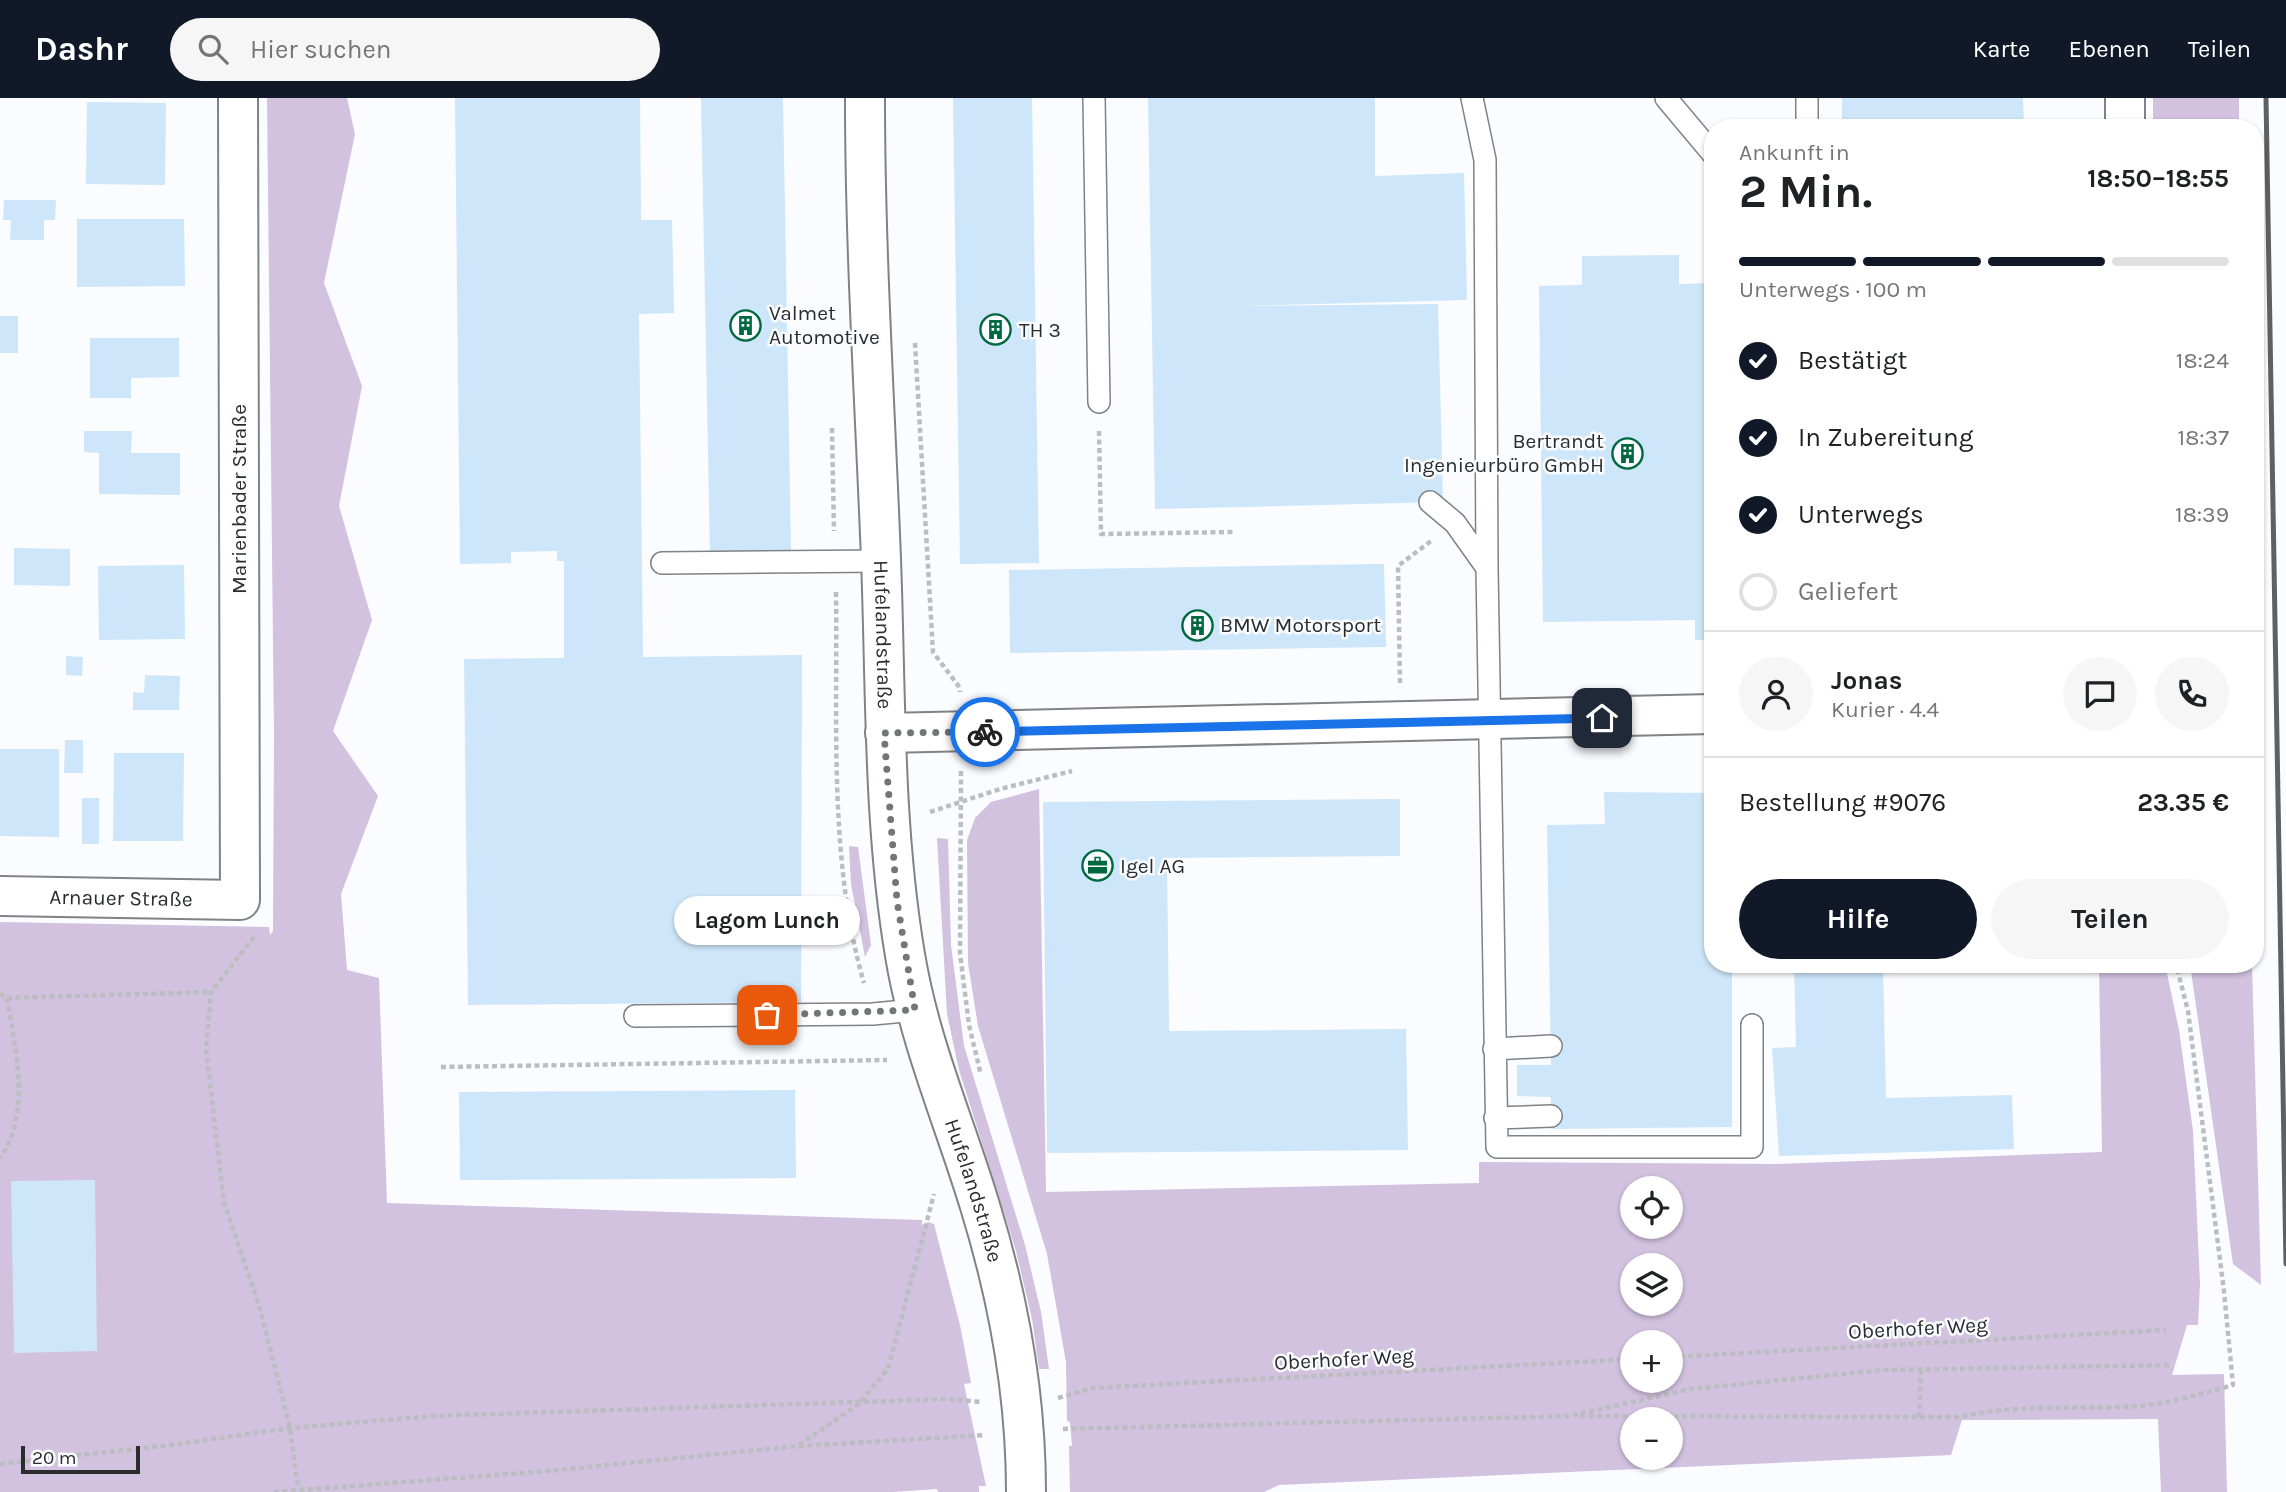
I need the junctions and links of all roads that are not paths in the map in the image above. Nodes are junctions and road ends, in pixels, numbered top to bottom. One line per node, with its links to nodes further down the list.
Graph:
1 (237, 98): 20 (street, Marienbader Straße)
2 (865, 98): 13 (street, Hufelandstraße)
3 (1094, 98): 11 (lane)
4 (1472, 98): 15 (lane)
5 (1666, 98): 10 (lane)
6 (1807, 98): 8 (lane)
7 (2125, 98): 9 (street)
8 (1807, 119)
9 (2125, 119)
10 (1704, 143)
11 (1099, 402)
12 (1430, 502): 15 (lane)
13 (881, 561): 14 (lane); 18 (street, Hufelandstraße)
14 (662, 563)
15 (1487, 568): 17 (lane)
16 (1704, 714): 17 (street)
17 (1490, 721): 18 (street); 25 (lane)
18 (884, 733): 21 (street, Hufelandstraße)
19 (0, 896): 20 (street, Arnauer Straße)
20 (240, 900)
21 (915, 1010): 22 (lane); 28 (street, Hufelandstraße)
22 (635, 1016)
23 (1752, 1025): 27 (lane)
24 (1550, 1046): 25 (lane)
25 (1494, 1049): 27 (lane)
26 (1551, 1116): 27 (lane)
27 (1495, 1118)
28 (1026, 1492)

